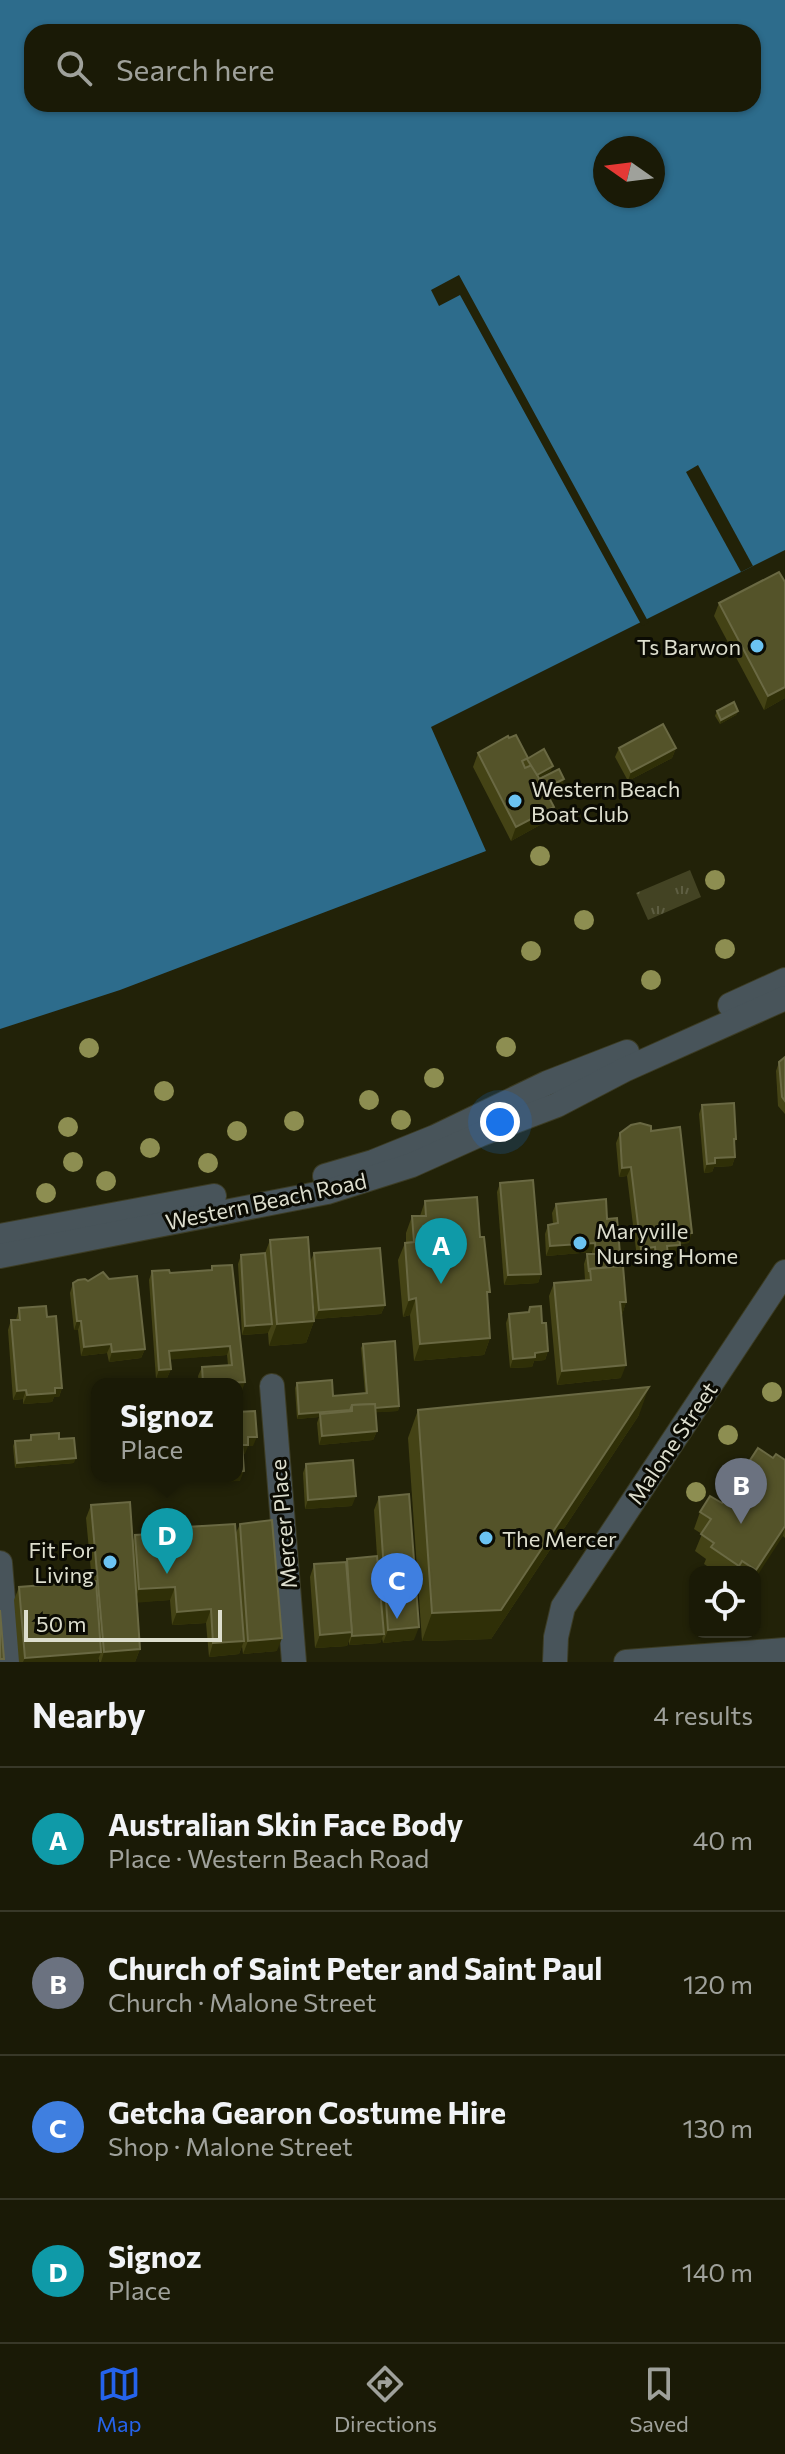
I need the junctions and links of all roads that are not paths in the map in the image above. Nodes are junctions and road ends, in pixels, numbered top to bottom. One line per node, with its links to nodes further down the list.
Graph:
1 (785, 980): 3 (street, Western Beach Road)
2 (785, 998): 4 (street, Western Beach Road)
3 (0, 1236)
4 (0, 1256)
5 (785, 1272): 11 (street, Malone Street)
6 (272, 1386): 10 (street, Mercer Place)
7 (0, 1563): 9 (street)
8 (785, 1650): 12 (street)
9 (8, 1662)
10 (294, 1662)
11 (555, 1662)
12 (626, 1662)

